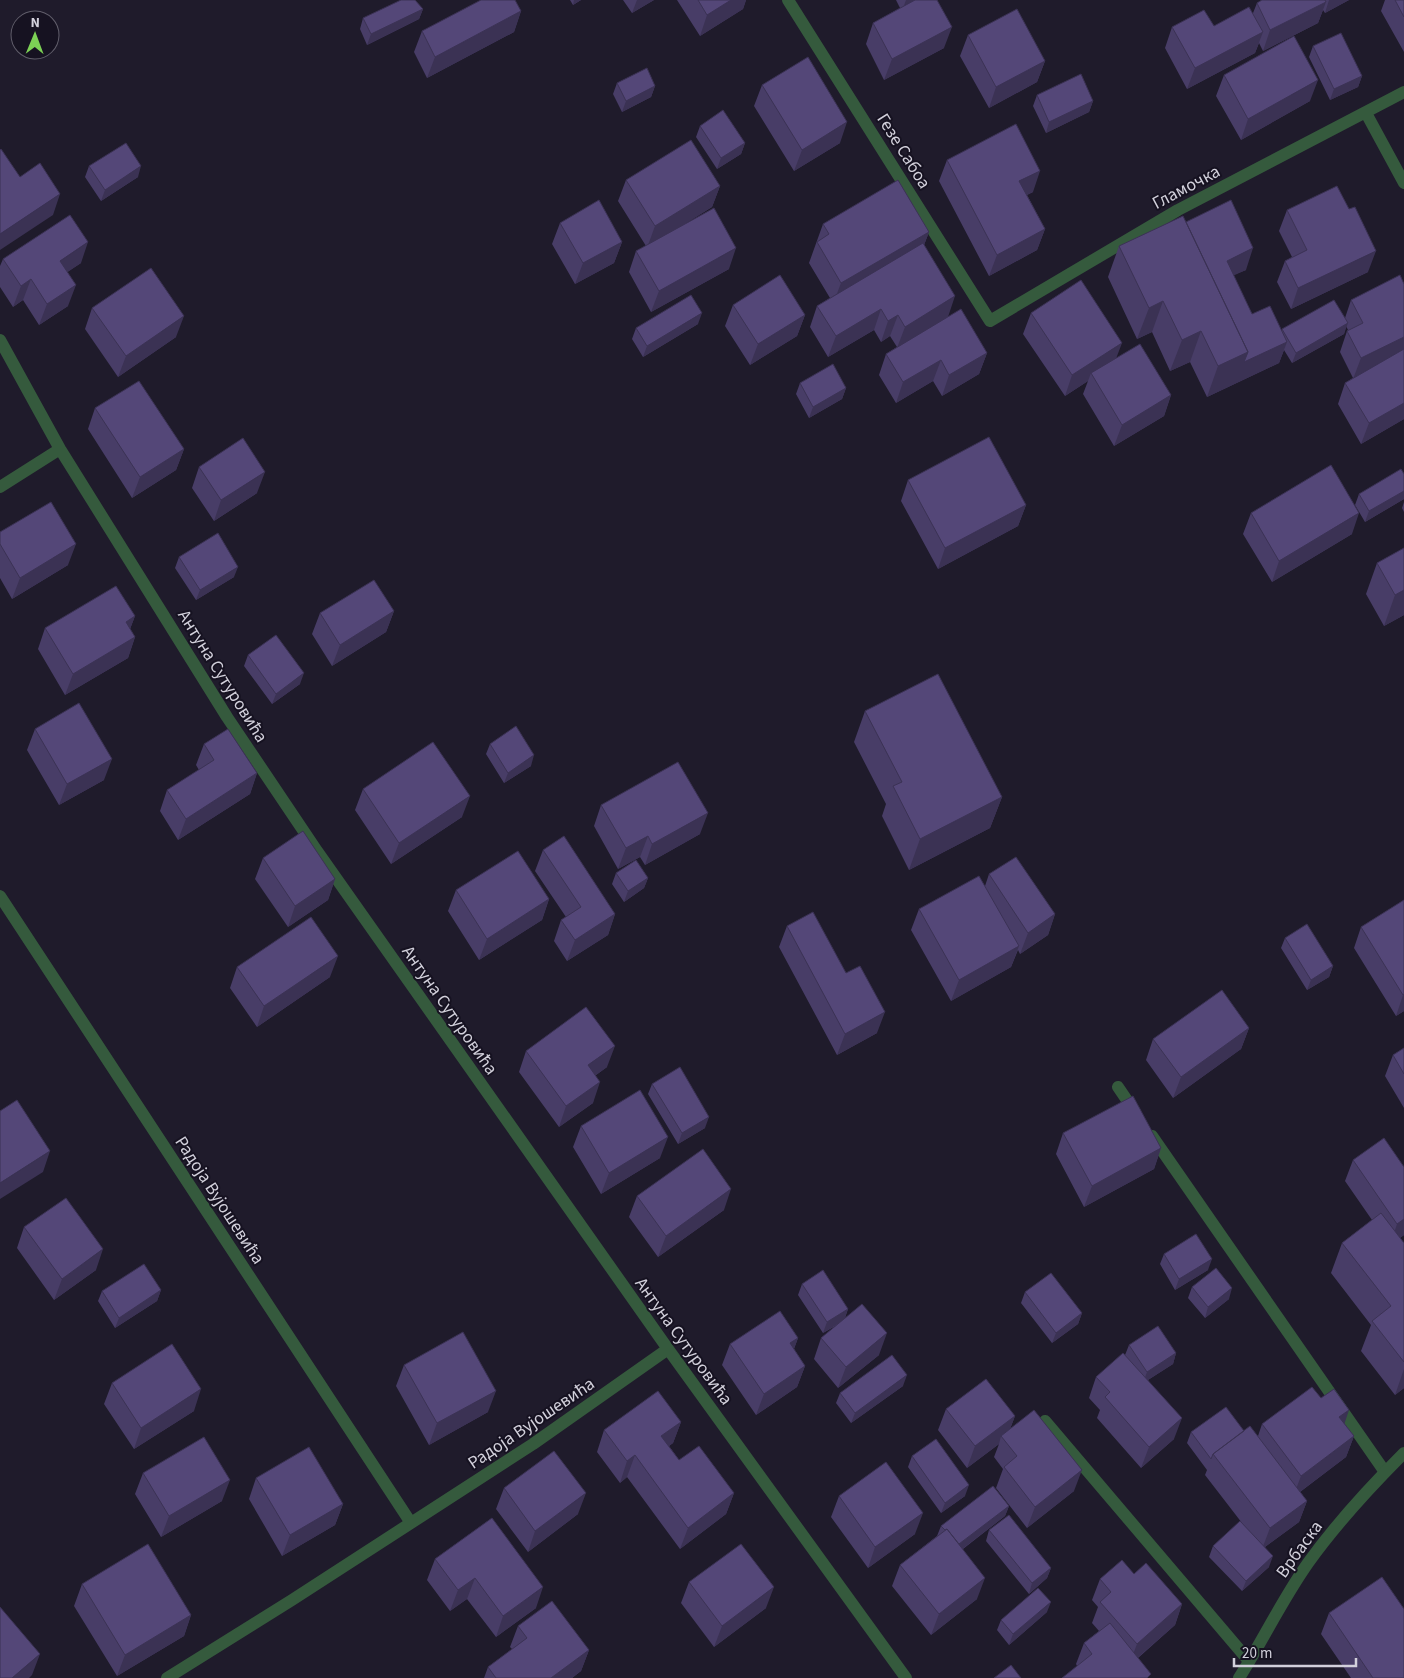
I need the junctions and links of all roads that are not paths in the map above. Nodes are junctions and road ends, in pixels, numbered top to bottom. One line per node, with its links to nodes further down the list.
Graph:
1 (788, 0): 5 (street, Гезе Сабоа)
2 (1404, 92): 3 (street, Гламочка)
3 (1366, 113): 4 (street); 5 (street, Гламочка)
4 (1404, 183)
5 (990, 321)
6 (0, 340): 7 (street, Антуна Сутуровића)
7 (60, 449): 8 (street); 11 (street, Антуна Сутуровића)
8 (0, 487)
9 (0, 896): 15 (street, Радоја Вујошевића)
10 (1118, 1087): 14 (street)
11 (668, 1350): 15 (street, Радоја Вујошевића); 18 (street, Антуна Сутуровића)
12 (1045, 1421): 16 (street)
13 (1404, 1453): 14 (street, Врбаска)
14 (1385, 1472): 16 (street, Врбаска)
15 (412, 1523): 17 (street, Радоја Вујошевића)
16 (1249, 1661): 19 (street, Врбаска)
17 (167, 1678)
18 (906, 1678)
19 (1238, 1678)

